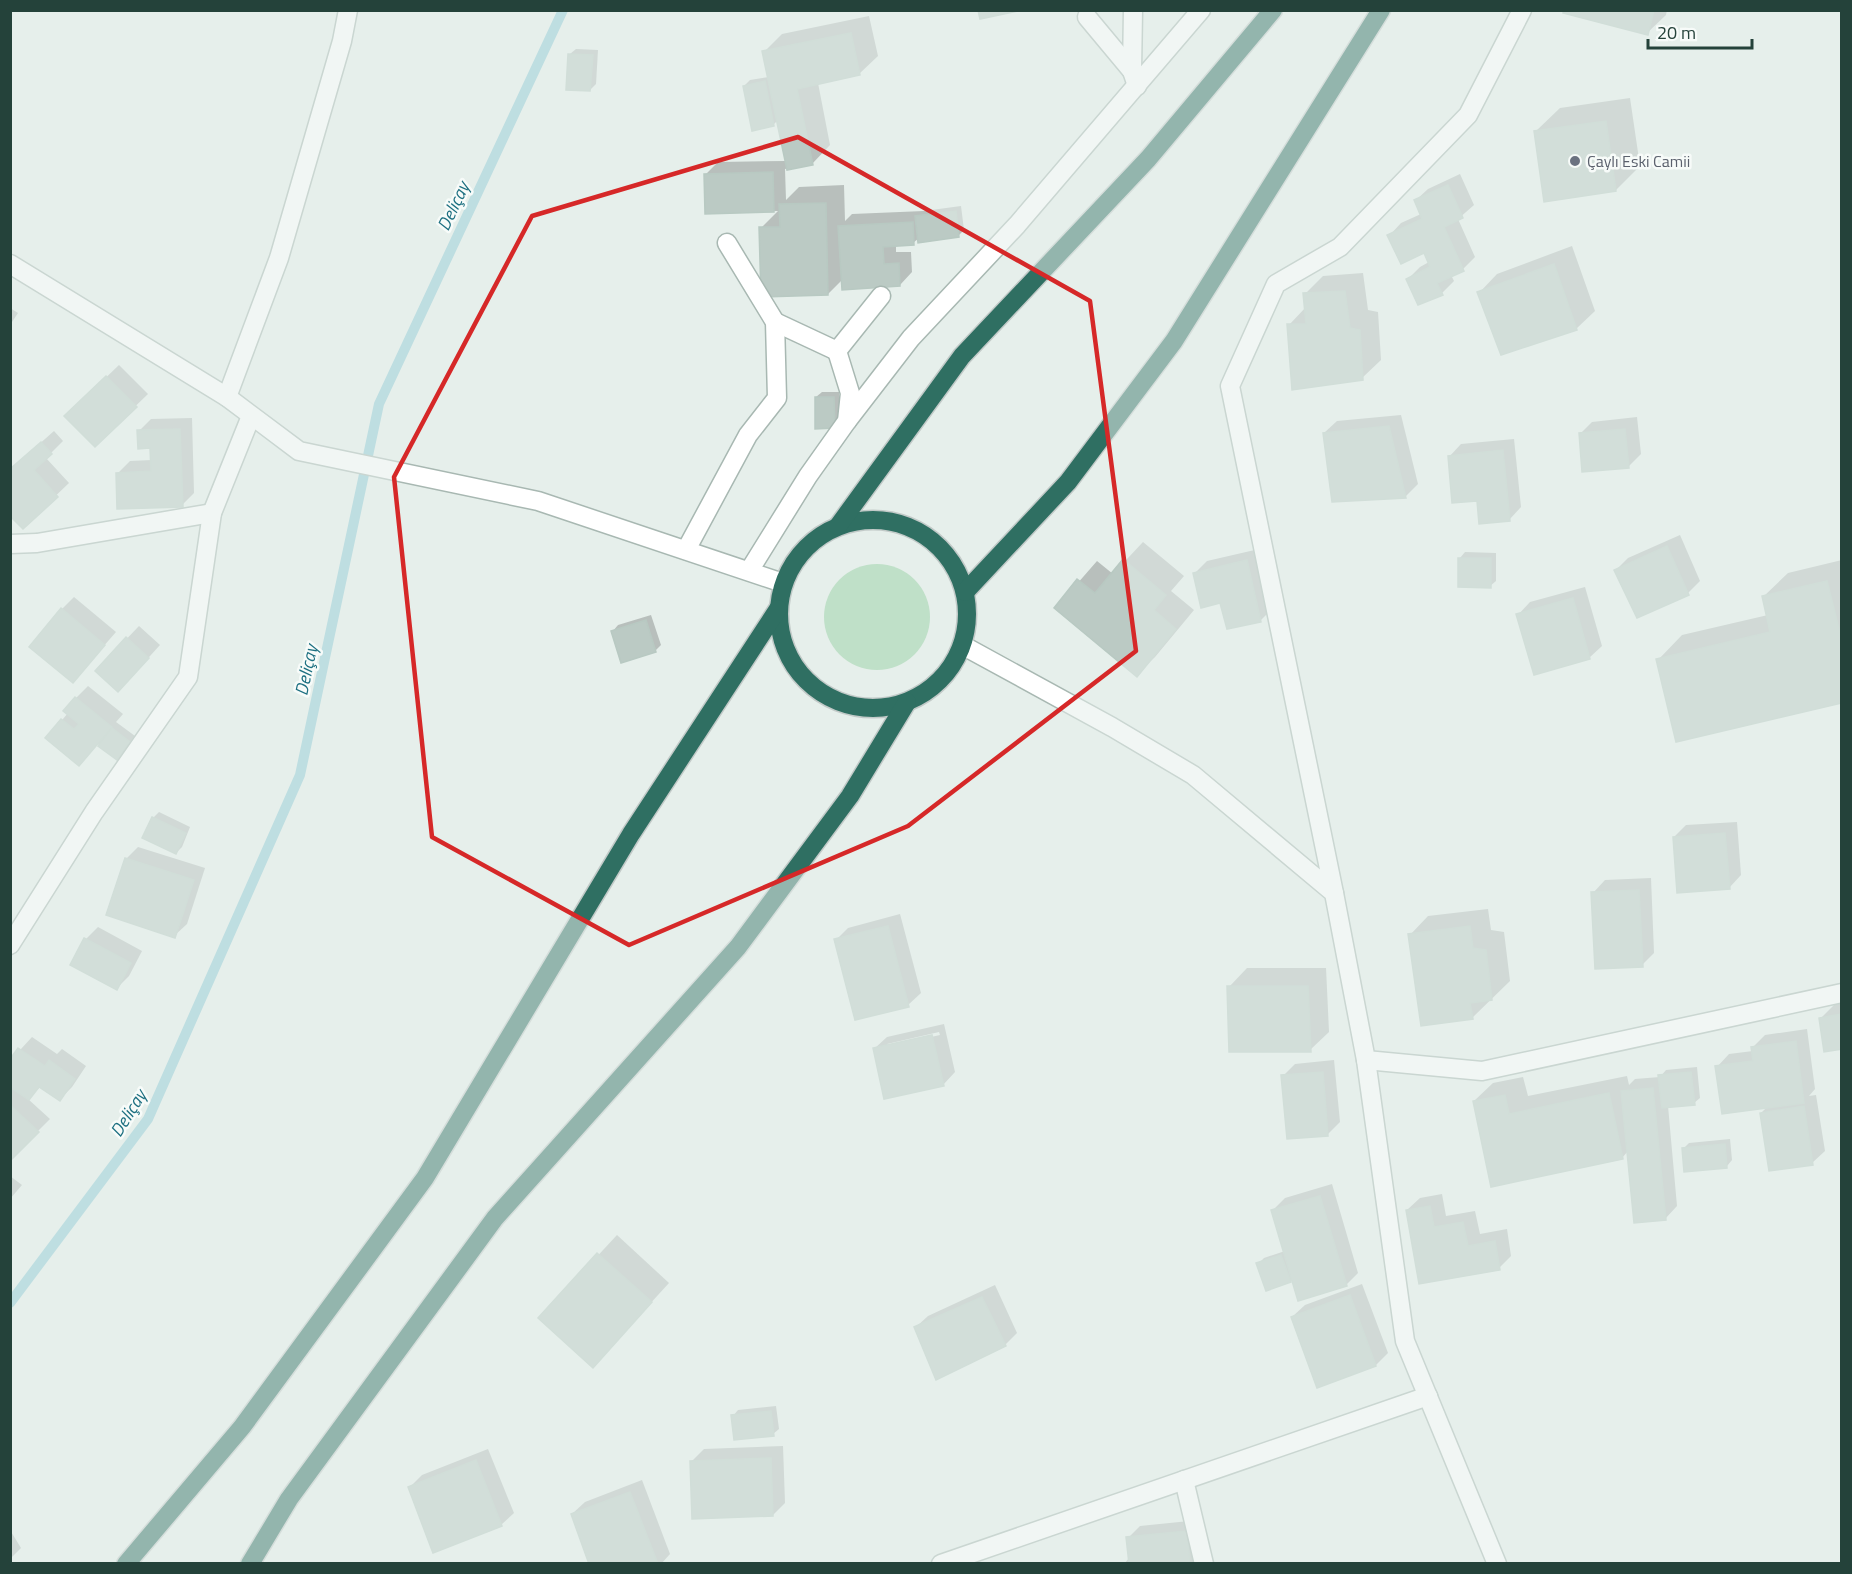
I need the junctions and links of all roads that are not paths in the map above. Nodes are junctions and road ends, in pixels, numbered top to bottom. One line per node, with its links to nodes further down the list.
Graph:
1 (348, 10): 14 (street)
2 (1133, 10): 8 (street)
3 (1201, 10): 8 (street)
4 (1273, 10): 18 (highway)
5 (1381, 10): 23 (highway)
6 (1522, 10): 27 (street)
7 (1087, 17): 8 (street)
8 (1135, 78): 16 (street)
9 (728, 243): 12 (street)
10 (10, 264): 14 (street)
11 (881, 296): 13 (street)
12 (775, 322): 13 (street); 20 (street)
13 (837, 351): 16 (street)
14 (227, 397): 15 (street)
15 (251, 416): 17 (street); 20 (street)
16 (847, 421): 21 (street)
17 (212, 513): 19 (street); 28 (street)
18 (838, 526): 22 (highway); 23 (highway)
19 (10, 544)
20 (686, 550): 21 (street)
21 (750, 571): 22 (street)
22 (783, 583): 24 (highway)
23 (965, 592): 25 (highway)
24 (778, 609): 26 (highway); 33 (highway)
25 (962, 645): 26 (highway); 27 (street)
26 (907, 702): 34 (highway)
27 (1334, 892): 30 (street)
28 (10, 945)
29 (1842, 993): 30 (street)
30 (1366, 1060): 31 (street)
31 (1428, 1396): 32 (street); 37 (street)
32 (1184, 1480): 35 (street); 36 (street)
33 (126, 1563)
34 (250, 1563)
35 (941, 1563)
36 (1204, 1563)
37 (1497, 1563)

